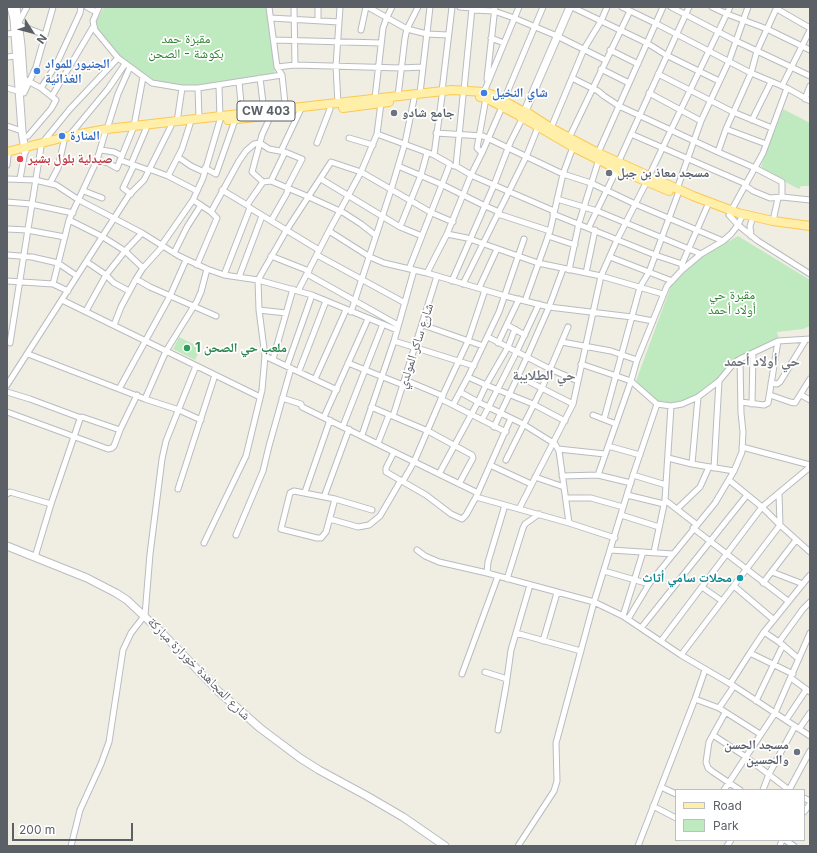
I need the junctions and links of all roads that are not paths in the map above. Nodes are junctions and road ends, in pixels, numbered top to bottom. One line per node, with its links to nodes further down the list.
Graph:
1 (11, 7): 53 (street)
2 (16, 7): 44 (street)
3 (27, 7): 44 (street)
4 (53, 7): 56 (street)
5 (81, 7): 106 (street)
6 (87, 7): 30 (street)
7 (269, 7): 36 (street)
8 (294, 7): 37 (street)
9 (318, 7): 39 (street)
10 (340, 7): 41 (street)
11 (367, 7): 35 (street); 50 (street)
12 (392, 7): 35 (street)
13 (418, 7): 47 (street)
14 (430, 7): 54 (street)
15 (452, 7): 57 (street)
16 (460, 7): 28 (street)
17 (519, 7): 38 (street)
18 (543, 7): 45 (street)
19 (571, 7): 42 (street); 58 (street)
20 (607, 7): 42 (street)
21 (622, 7): 32 (street)
22 (663, 7): 43 (street)
23 (670, 7): 34 (street)
24 (689, 7): 34 (street)
25 (712, 7): 33 (street)
26 (730, 7): 33 (street)
27 (748, 7): 40 (street)
28 (472, 8): 31 (street); 114 (street)
29 (777, 8): 48 (street); 49 (street)
30 (97, 9): 46 (street)
31 (495, 9): 38 (street); 59 (street)
32 (630, 11): 43 (street); 51 (street)
33 (727, 14): 40 (street); 52 (street)
34 (685, 15): 52 (street); 55 (street)
35 (387, 17): 47 (street); 64 (street)
36 (271, 18): 37 (street); 60 (street)
37 (294, 18): 39 (street); 61 (street)
38 (514, 18): 45 (street); 65 (street)
39 (318, 20): 41 (street)
40 (743, 21): 48 (street); 62 (street)
41 (339, 22): 63 (street)
42 (601, 22): 51 (street); 68 (street)
43 (655, 23): 55 (street); 66 (street)
44 (19, 24): 56 (street); 97 (street)
45 (535, 26): 58 (street); 123 (street)
46 (93, 27): 76 (street); 117 (street)
47 (407, 29): 54 (street); 86 (street)
48 (767, 29): 67 (street); 72 (street)
49 (810, 29): 67 (street)
50 (361, 30)
51 (620, 30): 66 (street); 69 (street)
52 (719, 32): 62 (street); 71 (street)
53 (11, 33): 74 (street)
54 (427, 34): 57 (street); 85 (street)
55 (676, 34): 71 (street); 73 (street)
56 (45, 35): 97 (street)
57 (448, 35): 116 (street)
58 (557, 36): 68 (street); 133 (street)
59 (491, 38): 65 (street); 111 (street)
60 (274, 40): 61 (street); 83 (street)
61 (294, 41): 63 (street); 81 (street)
62 (736, 41): 72 (street); 78 (street)
63 (338, 42): 64 (street); 82 (street)
64 (381, 43): 84 (street)
65 (504, 43): 111 (street)
66 (647, 43): 73 (street); 79 (street)
67 (802, 46): 70 (street); 87 (street)
68 (584, 49): 77 (street); 96 (street)
69 (610, 50): 77 (street); 79 (street)
70 (810, 50)
71 (709, 51): 78 (street); 89 (street)
72 (757, 51): 87 (street); 91 (street)
73 (666, 55): 89 (street); 90 (street)
74 (16, 56): 75 (street); 112 (street)
75 (7, 57)
76 (118, 58): 80 (street); 165 (street)
77 (605, 60): 88 (street)
78 (729, 61): 91 (street); 98 (street)
79 (638, 64): 101 (street)
80 (128, 66): 94 (street); 150 (street); 159 (street)
81 (295, 66): 82 (street); 83 (street)
82 (336, 66): 84 (street); 124 (street)
83 (277, 67): 92 (street)
84 (379, 67): 86 (street); 120 (street)
85 (423, 67): 86 (street); 113 (street)
86 (401, 68): 118 (street)
87 (791, 68): 93 (street); 104 (street)
88 (601, 69): 101 (street); 109 (street)
89 (699, 71): 98 (street); 110 (street)
90 (658, 74): 110 (street); 115 (street)
91 (751, 74): 100 (street); 130 (street)
92 (282, 75): 95 (street); 128 (street)
93 (810, 76)
94 (143, 77): 107 (street); 143 (street)
95 (260, 78): 99 (street); 131 (street)
96 (572, 78): 109 (street); 145 (street)
97 (26, 80): 106 (street); 112 (street)
98 (719, 80): 122 (street)
99 (239, 82): 102 (street); 132 (street)
100 (771, 82): 104 (street); 138 (street)
101 (629, 83): 125 (street)
102 (219, 85): 108 (street); 135 (street)
103 (810, 86): 121 (street)
104 (784, 87): 121 (street); 146 (street)
105 (7, 88): 112 (street)
106 (41, 88): 117 (street)
107 (182, 88): 108 (street); 140 (street)
108 (198, 88): 136 (street)
109 (592, 88): 125 (street); 158 (street)
110 (690, 91): 122 (street); 127 (street)
111 (486, 92): 114 (main road, CW 403); 123 (main road, CW 403); 156 (street)
112 (22, 93): 152 (street)
113 (420, 93): 116 (main road, CW 403); 118 (main road, CW 403)
114 (463, 93): 116 (main road, CW 403); 154 (street)
115 (649, 93): 127 (street); 134 (street)
116 (442, 94): 119 (main road, CW 403); 151 (street)
117 (52, 96): 152 (street)
118 (398, 96): 120 (main road, CW 403)
119 (414, 99): 120 (main road, CW 403); 164 (street)
120 (378, 100): 124 (main road, CW 403); 126 (main road, CW 403); 153 (street)
121 (808, 100)
122 (710, 101): 130 (street); 139 (street)
123 (503, 103): 133 (main road, CW 403); 160 (street)
124 (338, 104): 128 (main road, CW 403)
125 (619, 106): 134 (street); 179 (street)
126 (330, 109): 129 (main road, CW 403); 163 (street)
127 (682, 110): 139 (street); 149 (street)
128 (286, 111): 129 (main road, CW 403); 131 (main road, CW 403)
129 (300, 111): 173 (street)
130 (733, 112): 138 (street); 148 (street)
131 (267, 113): 132 (main road, CW 403); 137 (main road, CW 403); 162 (street)
132 (242, 114): 135 (main road, CW 403)
133 (524, 115): 144 (main road, CW 403); 145 (main road, CW 403); 170 (street)
134 (639, 115): 149 (street); 155 (street)
135 (220, 118): 136 (main road, CW 403); 137 (main road, CW 403); 141 (main road, CW 403); 193 (street)
136 (199, 119): 140 (main road, CW 403)
137 (235, 120): 193 (street)
138 (752, 120): 146 (street)
139 (701, 121): 161 (street)
140 (174, 124): 141 (main road, CW 403); 143 (main road, CW 403); 147 (main road, CW 403); 192 (street)
141 (190, 124): 180 (street)
142 (7, 126): 152 (street)
143 (133, 128): 147 (main road, CW 403); 150 (main road, CW 403); 182 (street)
144 (538, 128): 168 (main road, CW 403); 181 (street)
145 (551, 128): 158 (main road, CW 403)
146 (772, 128): 166 (street)
147 (146, 129): 185 (street)
148 (726, 129): 166 (street); 174 (street)
149 (672, 130): 161 (street); 171 (street)
150 (106, 131): 159 (main road, CW 403); 172 (street)
151 (436, 133): 154 (street); 178 (street)
152 (25, 134): 169 (street)
153 (376, 134): 164 (street); 167 (street)
154 (460, 134): 156 (street); 189 (street)
155 (631, 134): 171 (street); 190 (street)
156 (480, 136): 160 (street); 176 (street)
157 (349, 138): 167 (street)
158 (569, 138): 179 (main road, CW 403)
159 (66, 139): 165 (main road, CW 403); 206 (street)
160 (488, 139): 170 (street); 176 (street)
161 (694, 141): 174 (street); 183 (street)
162 (260, 143): 173 (street); 205 (street); 213 (street)
163 (317, 143)
164 (404, 143): 175 (street); 188 (street)
165 (42, 144): 169 (main road, CW 403); 203 (street)
166 (766, 144): 191 (street)
167 (373, 145): 194 (street)
168 (573, 147): 179 (main road, CW 403); 196 (street)
169 (27, 148): 177 (main road, CW 403); 200 (street)
170 (508, 148): 181 (street); 209 (street)
171 (664, 148): 183 (street); 202 (street)
172 (101, 150): 182 (street); 184 (street)
173 (283, 152): 204 (street); 211 (street)
174 (718, 152): 191 (street)
175 (427, 153): 178 (street); 197 (street)
176 (482, 153): 195 (street)
177 (7, 155): 187 (street)
178 (434, 155): 186 (street)
179 (598, 156): 190 (main road, CW 403); 207 (street)
180 (178, 157): 193 (street); 198 (street)
181 (526, 157): 196 (street); 217 (street)
182 (121, 158): 184 (street); 185 (street)
183 (687, 158): 210 (street); 218 (street)
184 (97, 160): 212 (street)
185 (132, 164): 192 (street); 219 (street)
186 (450, 164): 189 (street); 208 (street)
187 (7, 165)
188 (398, 166): 197 (street); 214 (street)
189 (456, 166): 195 (street)
190 (618, 166): 202 (main road, CW 403); 215 (street)
191 (755, 168): 210 (street); 224 (street)
192 (149, 170): 198 (street); 219 (street)
193 (205, 170): 216 (street)
194 (361, 172): 201 (street); 214 (street); 220 (street)
195 (471, 174): 209 (street); 221 (street)
196 (563, 174): 207 (street); 225 (street)
197 (421, 175): 208 (street); 229 (street)
198 (168, 176): 216 (street)
199 (7, 179): 200 (street)
200 (20, 179): 203 (street)
201 (321, 179): 220 (street); 222 (street)
202 (648, 179): 218 (main road, CW 403); 232 (street)
203 (35, 180): 206 (street); 231 (street)
204 (271, 181): 205 (street); 211 (street)
205 (263, 182): 234 (street)
206 (50, 183): 226 (street)
207 (591, 183): 215 (street); 236 (street)
208 (443, 184): 221 (street); 241 (street)
209 (494, 185): 217 (street); 235 (street)
210 (746, 185): 224 (street); 245 (street)
211 (288, 188): 222 (street); 253 (street)
212 (84, 190): 223 (street); 226 (street)
213 (222, 190): 234 (street); 240 (street)
214 (391, 190): 229 (street); 247 (street)
215 (607, 190): 232 (street); 239 (street)
216 (197, 191): 227 (street)
217 (508, 192): 242 (street); 244 (street)
218 (677, 192): 237 (main road, CW 403); 245 (main road, CW 403); 248 (street)
219 (131, 194): 249 (street)
220 (349, 195): 238 (street); 247 (street)
221 (464, 195): 235 (street); 255 (street)
222 (309, 197): 238 (street); 266 (street)
223 (102, 198)
224 (780, 198): 228 (street); 254 (street)
225 (557, 199): 236 (street); 242 (street)
226 (79, 200): 243 (street); 249 (street)
227 (193, 200): 233 (street); 283 (street)
228 (810, 200)
229 (411, 201): 241 (street); 259 (street)
230 (7, 202): 231 (street)
231 (31, 204): 243 (street); 263 (street)
232 (635, 204): 248 (street); 257 (street)
233 (201, 205): 240 (street); 287 (street)
234 (248, 206): 246 (street); 312 (street)
235 (485, 206): 244 (street); 277 (street)
236 (584, 207): 239 (street); 256 (street)
237 (707, 207): 245 (main road, CW 403); 262 (street)
238 (339, 211): 267 (street); 271 (street)
239 (597, 211): 257 (street); 260 (street)
240 (211, 212): 301 (street)
241 (432, 212): 255 (street); 272 (street)
242 (553, 212): 256 (street); 270 (street)
243 (72, 213): 251 (street)
244 (498, 213): 270 (street); 281 (street)
245 (730, 213): 252 (main road, CW 403)
246 (262, 216): 253 (street); 318 (street)
247 (382, 216): 259 (street); 271 (street)
248 (669, 217): 262 (street); 276 (street)
249 (114, 218): 268 (street); 275 (street)
250 (752, 219): 252 (main road, CW 403); 254 (main road, CW 403); 265 (main road, CW 403); 273 (street)
251 (69, 220): 274 (street); 275 (street)
252 (741, 220): 273 (street); 280 (street)
253 (271, 221): 266 (street)
254 (773, 221): 258 (main road, CW 403)
255 (453, 222): 269 (street)
256 (579, 223): 260 (street); 282 (street)
257 (625, 223): 276 (street); 279 (street)
258 (810, 226)
259 (400, 227): 272 (street)
260 (589, 228): 264 (street)
261 (7, 229): 263 (street)
262 (697, 229): 280 (street); 284 (street)
263 (27, 230): 274 (street); 292 (street)
264 (595, 230): 279 (street); 311 (street)
265 (810, 230)
266 (286, 231): 288 (street); 293 (street)
267 (329, 231): 288 (street); 296 (street)
268 (142, 234): 283 (street); 286 (street)
269 (447, 234): 277 (street); 310 (street)
270 (549, 234): 282 (street); 300 (street)
271 (375, 235): 296 (street)
272 (422, 236): 306 (street)
273 (751, 236): 313 (street)
274 (65, 237): 299 (street)
275 (103, 237): 286 (street); 298 (street)
276 (661, 238): 284 (street); 291 (street)
277 (470, 240): 281 (street); 323 (street)
278 (524, 240): 294 (street)
279 (617, 240): 291 (street); 295 (street)
280 (723, 241): 289 (street)
281 (482, 244): 285 (street); 327 (street)
282 (575, 245): 307 (street)
283 (162, 246): 287 (street); 303 (street)
284 (688, 249): 289 (street); 302 (street)
285 (497, 250): 294 (street); 329 (street)
286 (125, 251): 303 (street); 314 (street)
287 (174, 253): 297 (street)
288 (318, 253): 308 (street); 321 (street)
289 (700, 254): 302 (street)
290 (7, 255): 292 (street)
291 (655, 255): 302 (street); 309 (street)
292 (23, 256): 299 (street); 325 (street)
293 (271, 256): 308 (street); 320 (street)
294 (518, 256): 300 (street); 337 (street)
295 (610, 256): 309 (street); 317 (street)
296 (370, 257): 306 (street); 321 (street)
297 (186, 260): 301 (street); 336 (street)
298 (87, 262): 314 (street); 315 (street)
299 (58, 263): 315 (street); 326 (street)
300 (538, 263): 305 (street); 342 (street)
301 (197, 265): 304 (street)
302 (682, 267): 324 (street)
303 (143, 268): 319 (street)
304 (207, 269): 312 (street); 345 (street)
305 (563, 269): 307 (street); 346 (street)
306 (412, 270): 310 (street); 343 (street)
307 (569, 270): 311 (street)
308 (308, 272): 330 (street); 341 (street)
309 (649, 272): 324 (street); 328 (street)
310 (427, 273): 316 (street)
311 (586, 273): 317 (street)
312 (224, 274): 318 (street)
313 (810, 274)
314 (106, 275): 333 (street); 348 (street)
315 (77, 276): 332 (street)
316 (437, 276): 323 (street); 358 (street, شارع ساكر المولدي)
317 (601, 276): 328 (street); 350 (street)
318 (239, 277): 320 (street)
319 (136, 279): 333 (street); 336 (street)
320 (258, 280): 330 (street); 347 (street)
321 (361, 280): 341 (street); 343 (street)
322 (7, 281): 325 (street)
323 (452, 281): 327 (street)
324 (672, 281): 334 (street)
325 (19, 282): 326 (street); 371 (street)
326 (53, 284): 332 (street)
327 (463, 284): 329 (street)
328 (640, 287): 334 (street); 353 (street)
329 (480, 288): 331 (street)
330 (296, 290): 335 (street); 351 (street)
331 (485, 290): 337 (street); 367 (street)
332 (68, 291): 339 (street)
333 (129, 291): 357 (street)
334 (663, 294): 355 (street)
335 (312, 295): 340 (street); 392 (street)
336 (170, 296): 345 (street); 365 (street)
337 (505, 296): 338 (street); 364 (street)
338 (518, 299): 342 (street); 359 (street)
339 (62, 300): 348 (street); 380 (street)
340 (326, 301): 349 (street); 395 (street)
341 (354, 301): 349 (street); 360 (street)
342 (525, 301): 344 (street)
343 (404, 303): 360 (street)
344 (538, 304): 346 (street); 363 (street)
345 (194, 306): 352 (street); 377 (street)
346 (549, 307): 350 (street); 383 (street)
347 (259, 310): 351 (street); 382 (street)
348 (86, 311): 357 (street)
349 (349, 311): 354 (street); 401 (street)
350 (593, 312): 353 (street); 376 (street)
351 (286, 313): 384 (street)
352 (216, 316)
353 (632, 316): 355 (street); 381 (street)
354 (368, 319): 356 (street); 388 (street)
355 (653, 321): 386 (street)
356 (382, 324): 360 (street); 393 (street)
357 (114, 325): 365 (street)
358 (423, 325): 367 (street); 374 (street, شارع ساكر المولدي)
359 (507, 325): 362 (street); 372 (street)
360 (397, 327): 366 (street)
361 (568, 327): 370 (street)
362 (515, 329): 363 (street); 375 (street)
363 (525, 335): 378 (street)
364 (488, 337): 372 (street); 373 (street)
365 (145, 341): 377 (street); 411 (street)
366 (394, 341): 374 (street); 399 (street)
367 (468, 341): 373 (street); 387 (street)
368 (778, 341): 369 (street); 379 (street); 407 (street)
369 (806, 341): 407 (street)
370 (562, 342): 376 (street); 394 (street)
371 (10, 343)
372 (498, 343): 375 (street)
373 (483, 346): 391 (street)
374 (415, 347): 387 (street); 406 (street, شارع ساكر المولدي)
375 (508, 347): 378 (street); 409 (street)
376 (586, 347): 381 (street); 389 (street)
377 (166, 350): 390 (street); 424 (street)
378 (517, 351): 383 (street); 412 (street)
379 (753, 353): 385 (street); 431 (street)
380 (28, 354): 408 (street); 411 (street)
381 (623, 355): 386 (street); 398 (street)
382 (265, 356): 384 (street); 420 (street)
383 (527, 357): 394 (street); 397 (street)
384 (273, 359): 392 (street)
385 (740, 359): 405 (street); 427 (street)
386 (637, 360): 404 (street)
387 (459, 362): 391 (street); 421 (street)
388 (348, 363): 393 (street); 413 (street)
389 (582, 364): 398 (street); 403 (street)
390 (196, 366): 396 (street); 436 (street)
391 (474, 366): 400 (street)
392 (289, 367): 395 (street); 423 (street)
393 (364, 369): 399 (street); 452 (street)
394 (550, 369): 403 (street); 410 (street)
395 (299, 372): 401 (street)
396 (215, 375): 420 (street); 446 (street)
397 (518, 376): 410 (street); 416 (street)
398 (616, 376): 404 (street); 445 (street)
399 (382, 377): 406 (street); 434 (street)
400 (468, 377): 409 (street); 415 (street)
401 (315, 379): 413 (street)
402 (810, 379): 419 (street)
403 (578, 381): 429 (street)
404 (630, 381): 430 (street); 451 (street)
405 (719, 381): 422 (street); 475 (street)
406 (404, 382): 421 (street); 441 (street, شارع ساكر المولدي)
407 (771, 383): 418 (street)
408 (7, 385)
409 (486, 385): 412 (street); 426 (street)
410 (542, 388): 428 (street); 429 (street)
411 (119, 389): 417 (street)
412 (497, 389): 416 (street); 435 (street)
413 (337, 390): 442 (street)
414 (7, 392): 443 (street)
415 (460, 392): 426 (street); 432 (street)
416 (510, 394): 428 (street); 438 (street)
417 (136, 395): 424 (street); 455 (street)
418 (770, 395): 419 (street); 431 (street)
419 (801, 395): 425 (street)
420 (260, 397): 518 (street)
421 (442, 397): 432 (street); 456 (street)
422 (698, 397): 433 (street); 472 (street)
423 (282, 398): 442 (street); 514 (street)
424 (145, 399): 436 (street)
425 (810, 400)
426 (478, 402): 435 (street); 439 (street)
427 (741, 402): 431 (street); 464 (street)
428 (533, 404): 449 (street); 450 (street)
429 (573, 404): 449 (street)
430 (657, 404): 433 (street); 468 (street)
431 (752, 404)
432 (453, 405): 439 (street)
433 (671, 406): 469 (street)
434 (371, 407): 441 (street); 458 (street)
435 (488, 407): 438 (street); 448 (street)
436 (179, 410): 446 (street); 547 (street)
437 (7, 412): 459 (street)
438 (500, 413): 444 (street); 453 (street)
439 (470, 415): 448 (street); 462 (street)
440 (593, 415): 445 (street)
441 (391, 416): 456 (street); 460 (street, شارع ساكر المولدي)
442 (324, 417): 447 (street)
443 (81, 418): 455 (street); 459 (street)
444 (511, 418): 450 (street); 457 (street)
445 (604, 419): 451 (street)
446 (201, 420): 489 (street)
447 (330, 420): 452 (street); 490 (street)
448 (482, 420): 453 (street)
449 (565, 421): 461 (street)
450 (523, 424): 461 (street); 470 (street)
451 (616, 424): 463 (street)
452 (343, 426): 454 (street)
453 (494, 427): 457 (street)
454 (349, 429): 458 (street); 496 (street)
455 (120, 430): 459 (street)
456 (428, 431): 462 (street); 471 (street)
457 (506, 432): 473 (street)
458 (362, 435): 460 (street)
459 (74, 436): 500 (street)
460 (378, 443): 466 (street)
461 (554, 443): 465 (street); 481 (street)
462 (453, 446): 477 (street); 485 (street)
463 (608, 446): 467 (street); 468 (street)
464 (742, 447): 474 (street); 476 (street)
465 (558, 449): 467 (street); 480 (street)
466 (394, 452): 471 (street); 482 (street)
467 (605, 454): 478 (street)
468 (640, 455): 479 (street)
469 (668, 458): 472 (street); 487 (street)
470 (506, 460)
471 (414, 462): 477 (street); 482 (street)
472 (692, 464): 475 (street)
473 (490, 465): 486 (street); 493 (street)
474 (810, 466): 492 (street)
475 (711, 467): 476 (street); 506 (street)
476 (734, 471): 483 (street)
477 (439, 474): 485 (street)
478 (598, 475): 480 (street); 484 (street)
479 (633, 475): 484 (street); 487 (street)
480 (562, 476): 488 (street)
481 (535, 477): 486 (street); 488 (street)
482 (402, 480): 493 (street); 509 (street)
483 (729, 480): 495 (street); 512 (street)
484 (631, 483): 494 (street)
485 (459, 484): 493 (street)
486 (531, 484): 504 (street)
487 (666, 485): 499 (street)
488 (564, 487): 497 (street)
489 (178, 489)
490 (305, 492): 496 (street); 509 (street)
491 (7, 494): 500 (street)
492 (779, 494): 503 (street); 511 (street)
493 (477, 495): 501 (street)
494 (627, 495): 499 (street); 502 (street)
495 (747, 495): 503 (street); 517 (street)
496 (324, 497): 498 (street)
497 (566, 498): 502 (street); 510 (street)
498 (335, 499): 505 (street); 509 (street)
499 (664, 502): 506 (street); 513 (street)
500 (51, 504): 527 (street)
501 (505, 505): 504 (street); 531 (street)
502 (623, 507): 508 (street)
503 (762, 507): 511 (street); 526 (street)
504 (519, 509): 507 (street)
505 (372, 510)
506 (677, 510): 512 (street)
507 (539, 514): 510 (street); 534 (street)
508 (621, 515): 513 (street); 515 (street)
509 (330, 519)
510 (569, 523): 515 (street)
511 (780, 525): 516 (street); 528 (street)
512 (695, 526): 517 (street); 525 (street)
513 (660, 527): 523 (street)
514 (236, 535)
515 (615, 538): 521 (street)
516 (796, 540): 524 (street); 530 (street)
517 (709, 541): 526 (street); 551 (street)
518 (204, 543)
519 (7, 546): 527 (street, شارع المجاهدة خورارة مباركة)
520 (417, 550): 531 (street)
521 (611, 550): 522 (street); 529 (street)
522 (642, 552): 523 (street); 535 (street)
523 (654, 552): 525 (street)
524 (810, 552)
525 (673, 554): 537 (street)
526 (726, 555): 528 (street); 541 (street)
527 (35, 556): 547 (street, شارع المجاهدة خورارة مباركة)
528 (746, 570): 536 (street); 540 (street)
529 (604, 571): 535 (street); 544 (street)
530 (772, 572): 536 (street); 538 (street)
531 (487, 573): 533 (street)
532 (810, 575): 538 (street)
533 (498, 576): 534 (street); 565 (street)
534 (507, 579): 539 (street)
535 (634, 580): 537 (street); 548 (street)
536 (763, 583): 545 (street)
537 (649, 584): 549 (street)
538 (803, 584): 545 (street)
539 (530, 585): 542 (street); 553 (street)
540 (734, 586): 543 (street); 550 (street)
541 (702, 587): 543 (street); 556 (street)
542 (557, 593): 544 (street); 555 (street)
543 (722, 601): 560 (street)
544 (594, 602): 548 (street); 558 (street)
545 (788, 602): 550 (street)
546 (810, 602): 557 (street)
547 (145, 615): 595 (street); 596 (street, شارع المجاهدة خورارة مباركة)
548 (623, 616): 549 (street)
549 (628, 619): 551 (street)
550 (774, 620): 552 (street)
551 (641, 628): 556 (street)
552 (764, 632): 557 (street); 559 (street)
553 (516, 633): 555 (street); 567 (street)
554 (810, 633): 561 (street)
555 (543, 641): 558 (street)
556 (661, 641): 560 (street)
557 (781, 644): 561 (street); 562 (street)
558 (581, 652): 597 (street)
559 (750, 653): 562 (street); 568 (street)
560 (681, 655): 563 (street)
561 (799, 659): 566 (street)
562 (773, 665): 566 (street); 571 (street)
563 (705, 670): 568 (street); 570 (street)
564 (485, 672): 567 (street)
565 (462, 674)
566 (792, 676): 569 (street); 574 (street)
567 (507, 679): 578 (street)
568 (732, 685): 571 (street); 572 (street)
569 (808, 691): 576 (street)
570 (695, 699): 572 (street); 586 (street)
571 (756, 700): 574 (street)
572 (719, 708): 573 (street)
573 (725, 713): 579 (street); 580 (street)
574 (775, 713): 576 (street); 579 (street)
575 (810, 713): 577 (street)
576 (786, 720): 577 (street)
577 (797, 728): 581 (street); 584 (street)
578 (498, 730)
579 (760, 734): 583 (street)
580 (713, 735): 583 (street); 585 (street)
581 (810, 736)
582 (810, 751): 591 (street)
583 (746, 757): 584 (street); 585 (street)
584 (769, 774): 589 (street); 590 (street)
585 (729, 782): 587 (street); 588 (street)
586 (661, 787): 592 (street); 593 (street)
587 (725, 789)
588 (739, 789)
589 (763, 789)
590 (788, 789)
591 (790, 789)
592 (675, 794)
593 (653, 806): 594 (street); 598 (street)
594 (675, 817)
595 (71, 846)
596 (445, 846)
597 (518, 846)
598 (638, 846)

